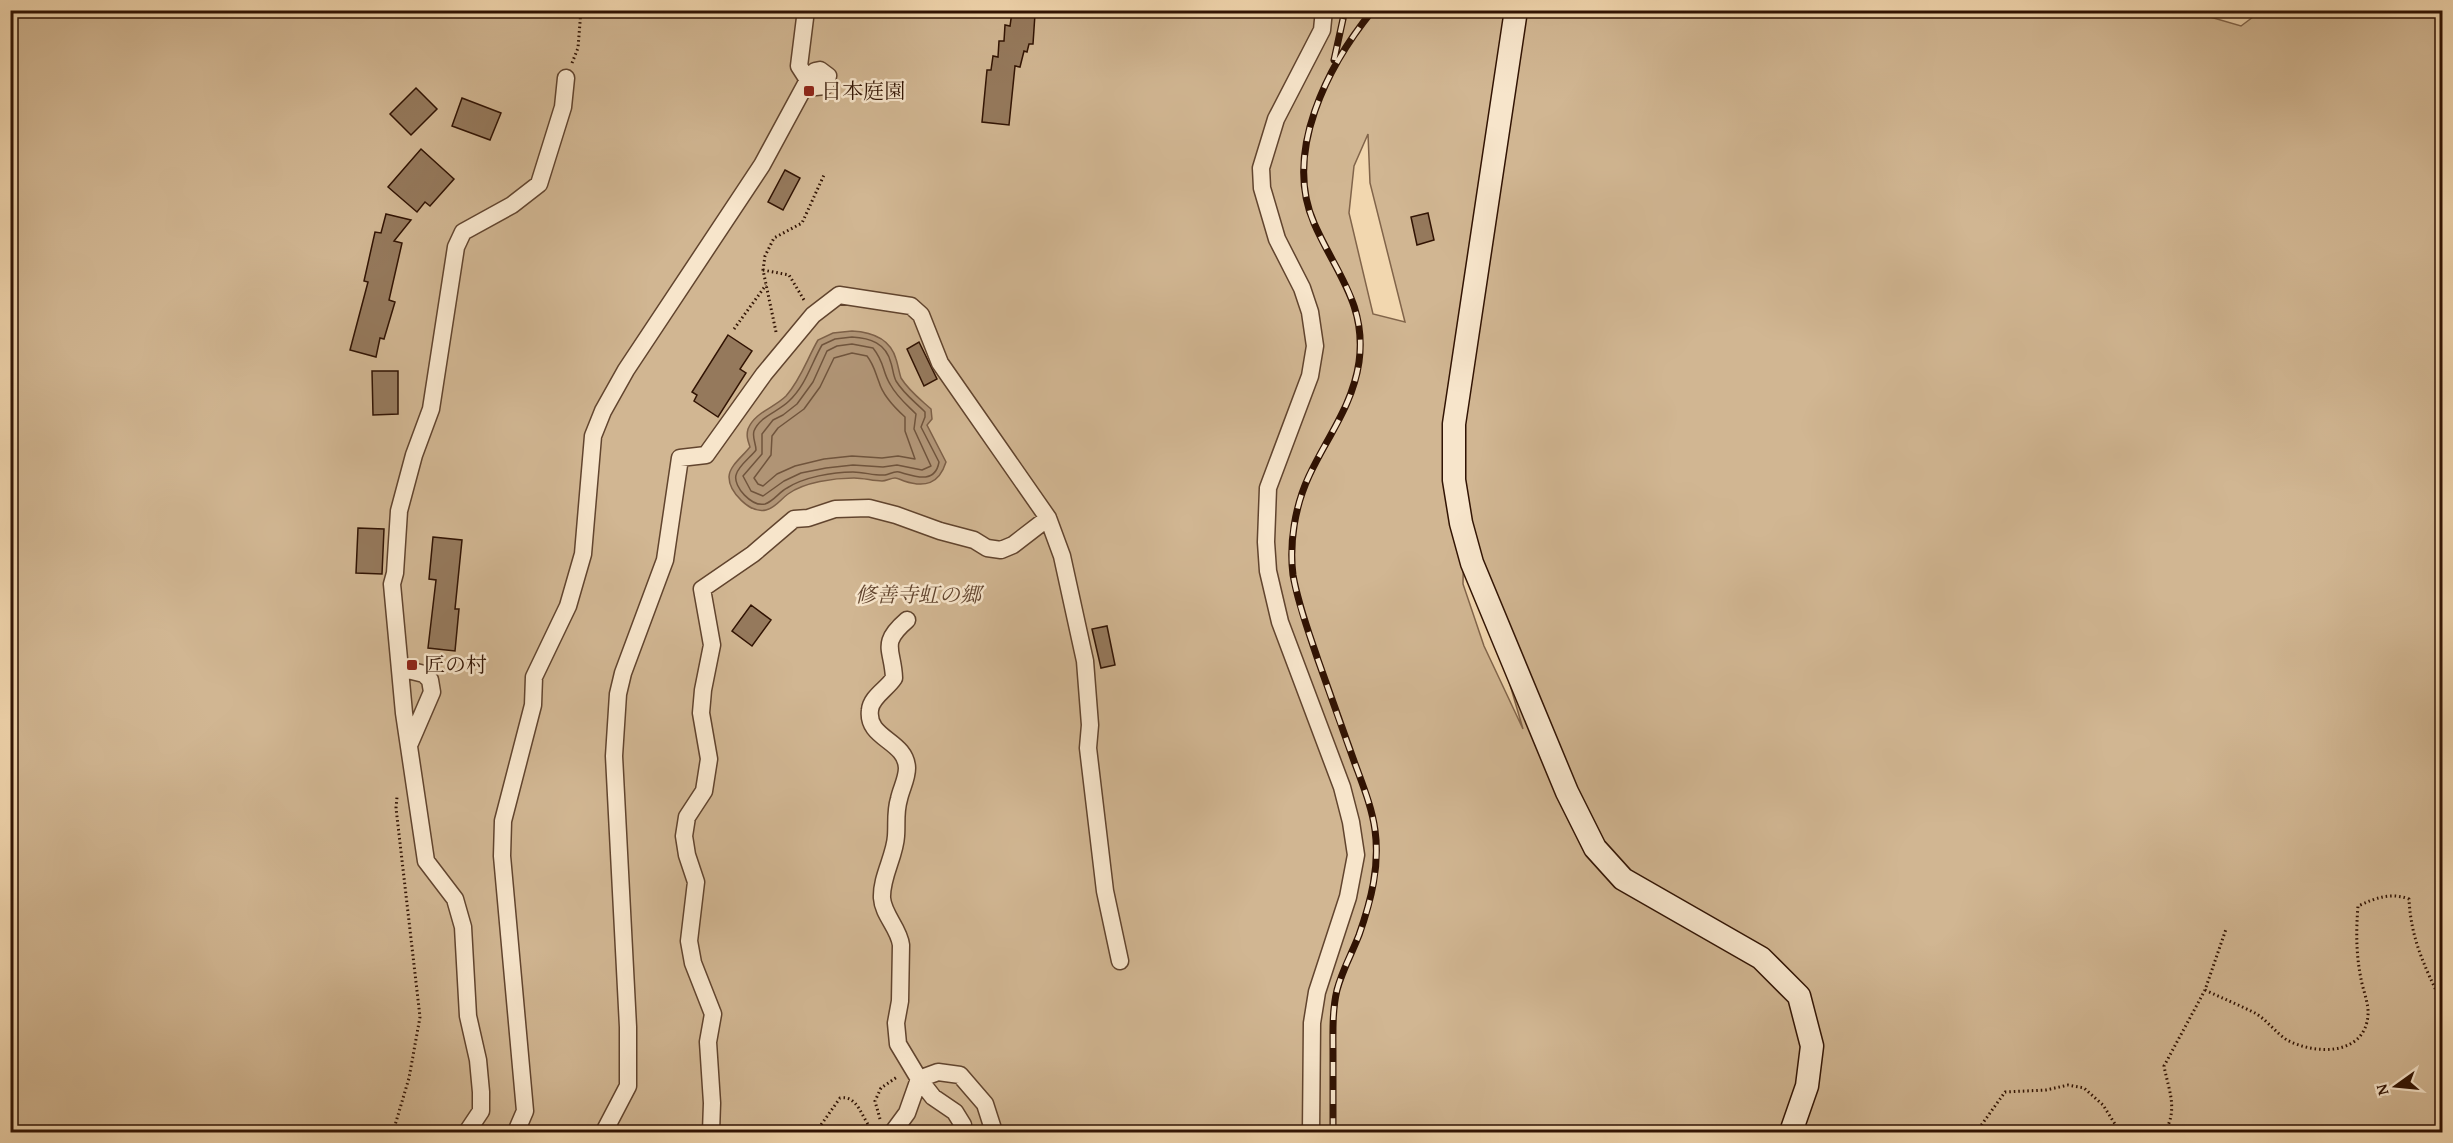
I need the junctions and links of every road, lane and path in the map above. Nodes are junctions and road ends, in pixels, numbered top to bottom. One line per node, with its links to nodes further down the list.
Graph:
1 (581, 10): 5 (path)
2 (806, 10): 24 (street)
3 (1324, 10): 31 (street)
4 (1516, 10): 32 (street)
5 (566, 78): 14 (street)
6 (824, 175): 7 (path)
7 (763, 270): 8 (path); 9 (path)
8 (766, 285): 10 (path); 11 (path)
9 (813, 315): 11 (street); 12 (street)
10 (734, 329)
11 (770, 366): 25 (street)
12 (1048, 518): 18 (street); 26 (street)
13 (907, 620): 21 (street)
14 (400, 668): 15 (street); 15 (street)
15 (410, 743): 23 (street)
16 (397, 796): 22 (path)
17 (2226, 929): 19 (path)
18 (1120, 961)
19 (2205, 990): 20 (path); 35 (path)
20 (2442, 1003)
21 (919, 1079): 27 (path); 28 (street); 29 (street); 30 (street)
22 (393, 1132)
23 (467, 1132)
24 (516, 1132)
25 (604, 1132)
26 (711, 1132)
27 (816, 1132)
28 (893, 1132)
29 (960, 1132)
30 (994, 1132)
31 (1311, 1132)
32 (1791, 1132)
33 (1970, 1132): 34 (path)
34 (2120, 1132)
35 (2165, 1132)

